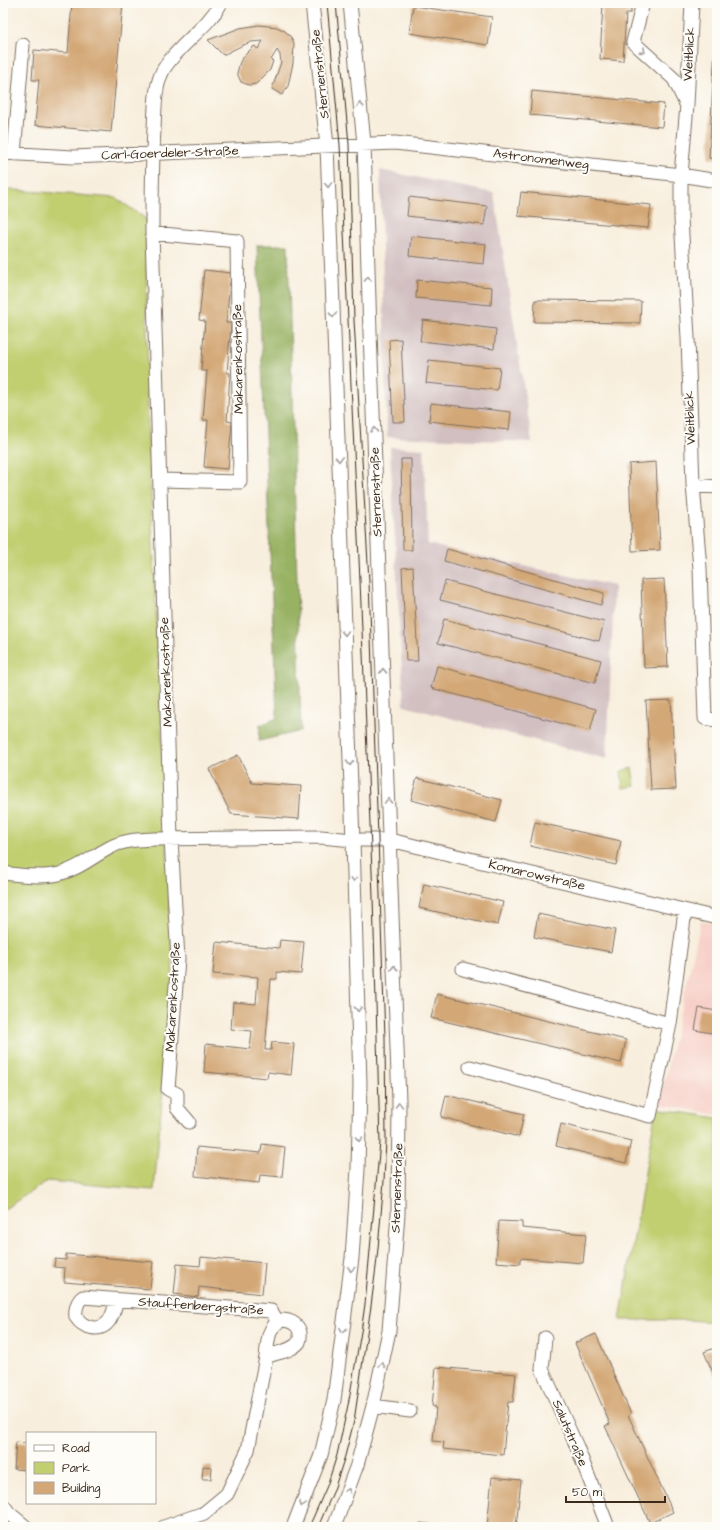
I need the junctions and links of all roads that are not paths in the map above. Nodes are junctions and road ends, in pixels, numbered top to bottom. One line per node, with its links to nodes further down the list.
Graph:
1 (221, 3): 11 (street, Makarenkostraße)
2 (312, 3): 9 (street, Sternenstraße)
3 (350, 3): 8 (street, Sternenstraße, one-way to 3)
4 (643, 3): 7 (street, Weitblick, one-way to 7)
5 (692, 3): 7 (street, Weitblick)
6 (23, 45): 10 (street)
7 (686, 105): 12 (street, Weitblick)
8 (364, 144): 9 (street); 12 (street, Astronomenweg); 21 (street, Sternenstraße, one-way to 8)
9 (327, 146): 11 (street, Carl-Goerdeler-Straße); 20 (street, Sternenstraße, one-way to 20)
10 (8, 153): 11 (street, Carl-Goerdeler-Straße)
11 (152, 154): 14 (street, Makarenkostraße)
12 (681, 175): 13 (street, Astronomenweg); 16 (street, Weitblick)
13 (717, 181)
14 (152, 233): 15 (street, Makarenkostraße); 15 (street, Makarenkostraße)
15 (160, 480): 19 (street, Makarenkostraße)
16 (693, 485): 17 (street); 18 (street, Weitblick)
17 (717, 487)
18 (717, 720)
19 (171, 839): 20 (street); 22 (street); 28 (street, Makarenkostraße)
20 (353, 840): 21 (street); 38 (street, Sternenstraße, one-way to 38)
21 (390, 840): 23 (street, Komarowstraße); 33 (street, Sternenstraße, one-way to 21)
22 (3, 873)
23 (684, 911): 24 (street, Komarowstraße); 26 (street)
24 (717, 918)
25 (463, 969): 26 (street)
26 (670, 1024): 27 (street)
27 (470, 1067)
28 (189, 1122)
29 (117, 1300): 30 (street, Stauffenbergstraße)
30 (278, 1322): 32 (street, Stauffenbergstraße); 32 (street, Stauffenbergstraße)
31 (544, 1338): 40 (street, Salutstraße)
32 (266, 1357): 37 (street, Stauffenbergstraße)
33 (373, 1406): 34 (street); 39 (street, Sternenstraße, one-way to 33)
34 (410, 1411)
35 (3, 1505): 36 (street)
36 (26, 1527)
37 (164, 1527)
38 (293, 1527)
39 (334, 1527)
40 (608, 1527)

